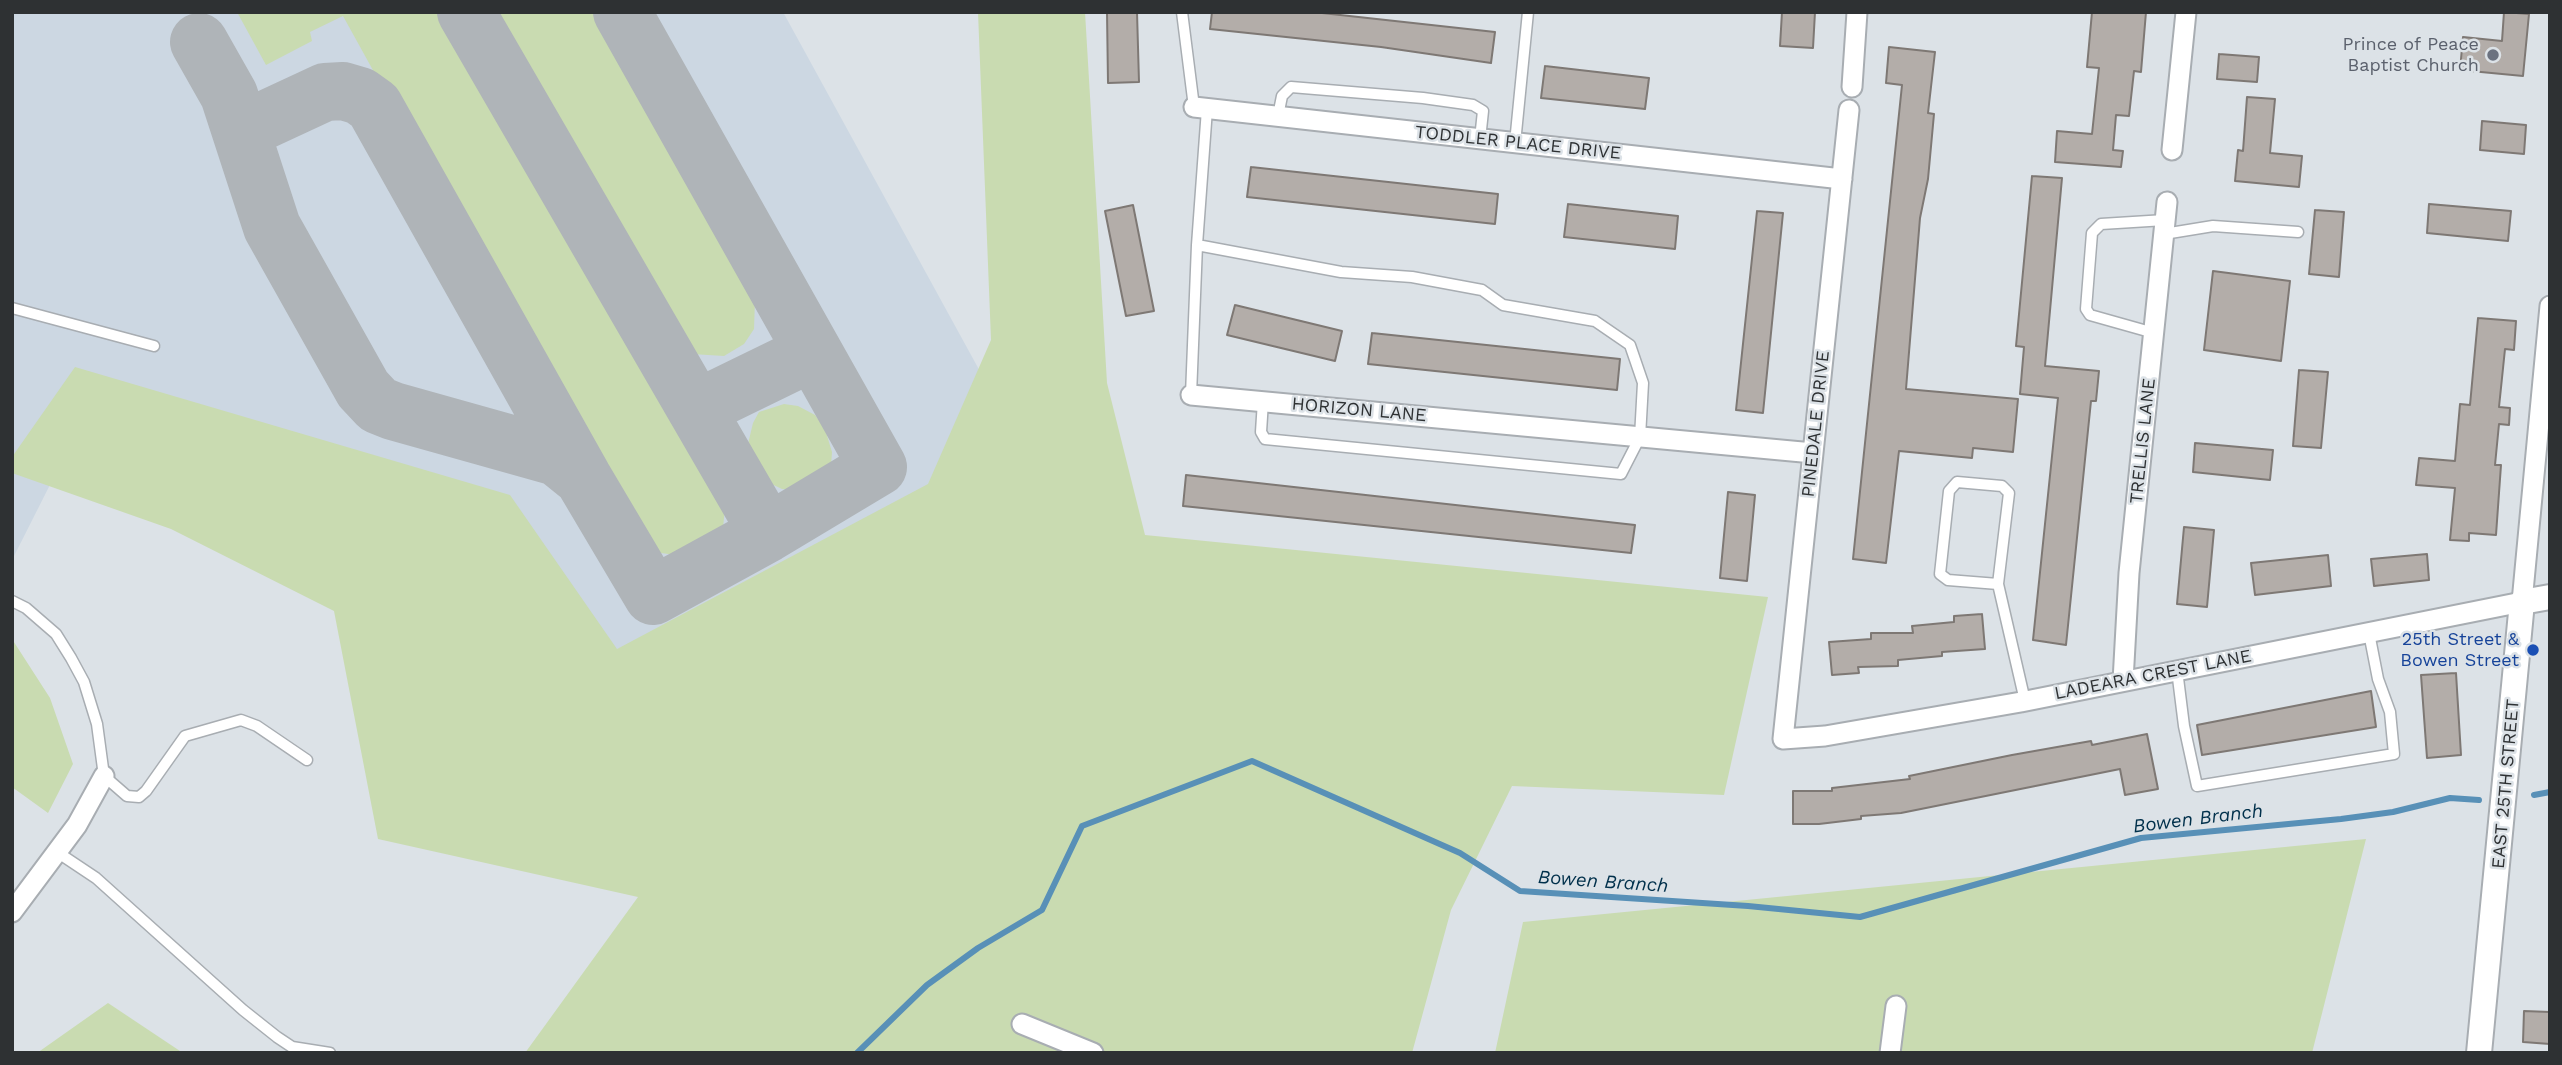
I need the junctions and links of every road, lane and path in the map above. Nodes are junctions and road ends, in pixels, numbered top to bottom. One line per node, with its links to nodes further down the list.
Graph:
1 (1182, 12): 6 (lane, HORIZON LANE)
2 (1528, 12): 10 (lane)
3 (1857, 12): 5 (street)
4 (2186, 12): 11 (street)
5 (1852, 87)
6 (1201, 108): 8 (street, TODDLER PLACE DRIVE); 15 (lane, HORIZON LANE)
7 (1849, 110): 12 (street, PINEDALE DRIVE)
8 (1278, 116): 9 (street, TODDLER PLACE DRIVE); 9 (lane)
9 (1480, 139): 10 (street, TODDLER PLACE DRIVE)
10 (1515, 143): 12 (street, TODDLER PLACE DRIVE)
11 (2172, 150)
12 (1842, 179): 23 (street, PINEDALE DRIVE)
13 (2165, 218): 14 (lane); 18 (street, TRELLIS LANE); 18 (lane)
14 (2298, 232)
15 (1197, 245): 20 (lane, HORIZON LANE); 22 (lane)
16 (2550, 306): 27 (street, EAST 25TH STREET)
17 (12, 307): 19 (lane)
18 (2154, 332): 30 (street, TRELLIS LANE)
19 (154, 346)
20 (1191, 395): 21 (street, HORIZON LANE)
21 (1263, 401): 22 (street, HORIZON LANE); 22 (lane)
22 (1640, 437): 23 (street, HORIZON LANE)
23 (1813, 453): 32 (street, PINEDALE DRIVE)
24 (1998, 584): 24 (lane); 31 (lane)
25 (2550, 597): 27 (street)
26 (12, 601): 34 (lane)
27 (2522, 602): 28 (street, LADEARA CREST LANE); 42 (street, EAST 25TH STREET)
28 (2369, 633): 29 (street, LADEARA CREST LANE); 29 (lane)
29 (2177, 670): 30 (street, LADEARA CREST LANE)
30 (2123, 681): 31 (street, LADEARA CREST LANE)
31 (2025, 701): 32 (street, LADEARA CREST LANE)
32 (1783, 739)
33 (307, 760): 34 (lane)
34 (104, 776): 35 (street)
35 (57, 852): 36 (street); 39 (lane)
36 (12, 912)
37 (1896, 1006): 41 (street)
38 (1022, 1024): 40 (street)
39 (330, 1053)
40 (1093, 1053)
41 (1890, 1053)
42 (2479, 1053)

